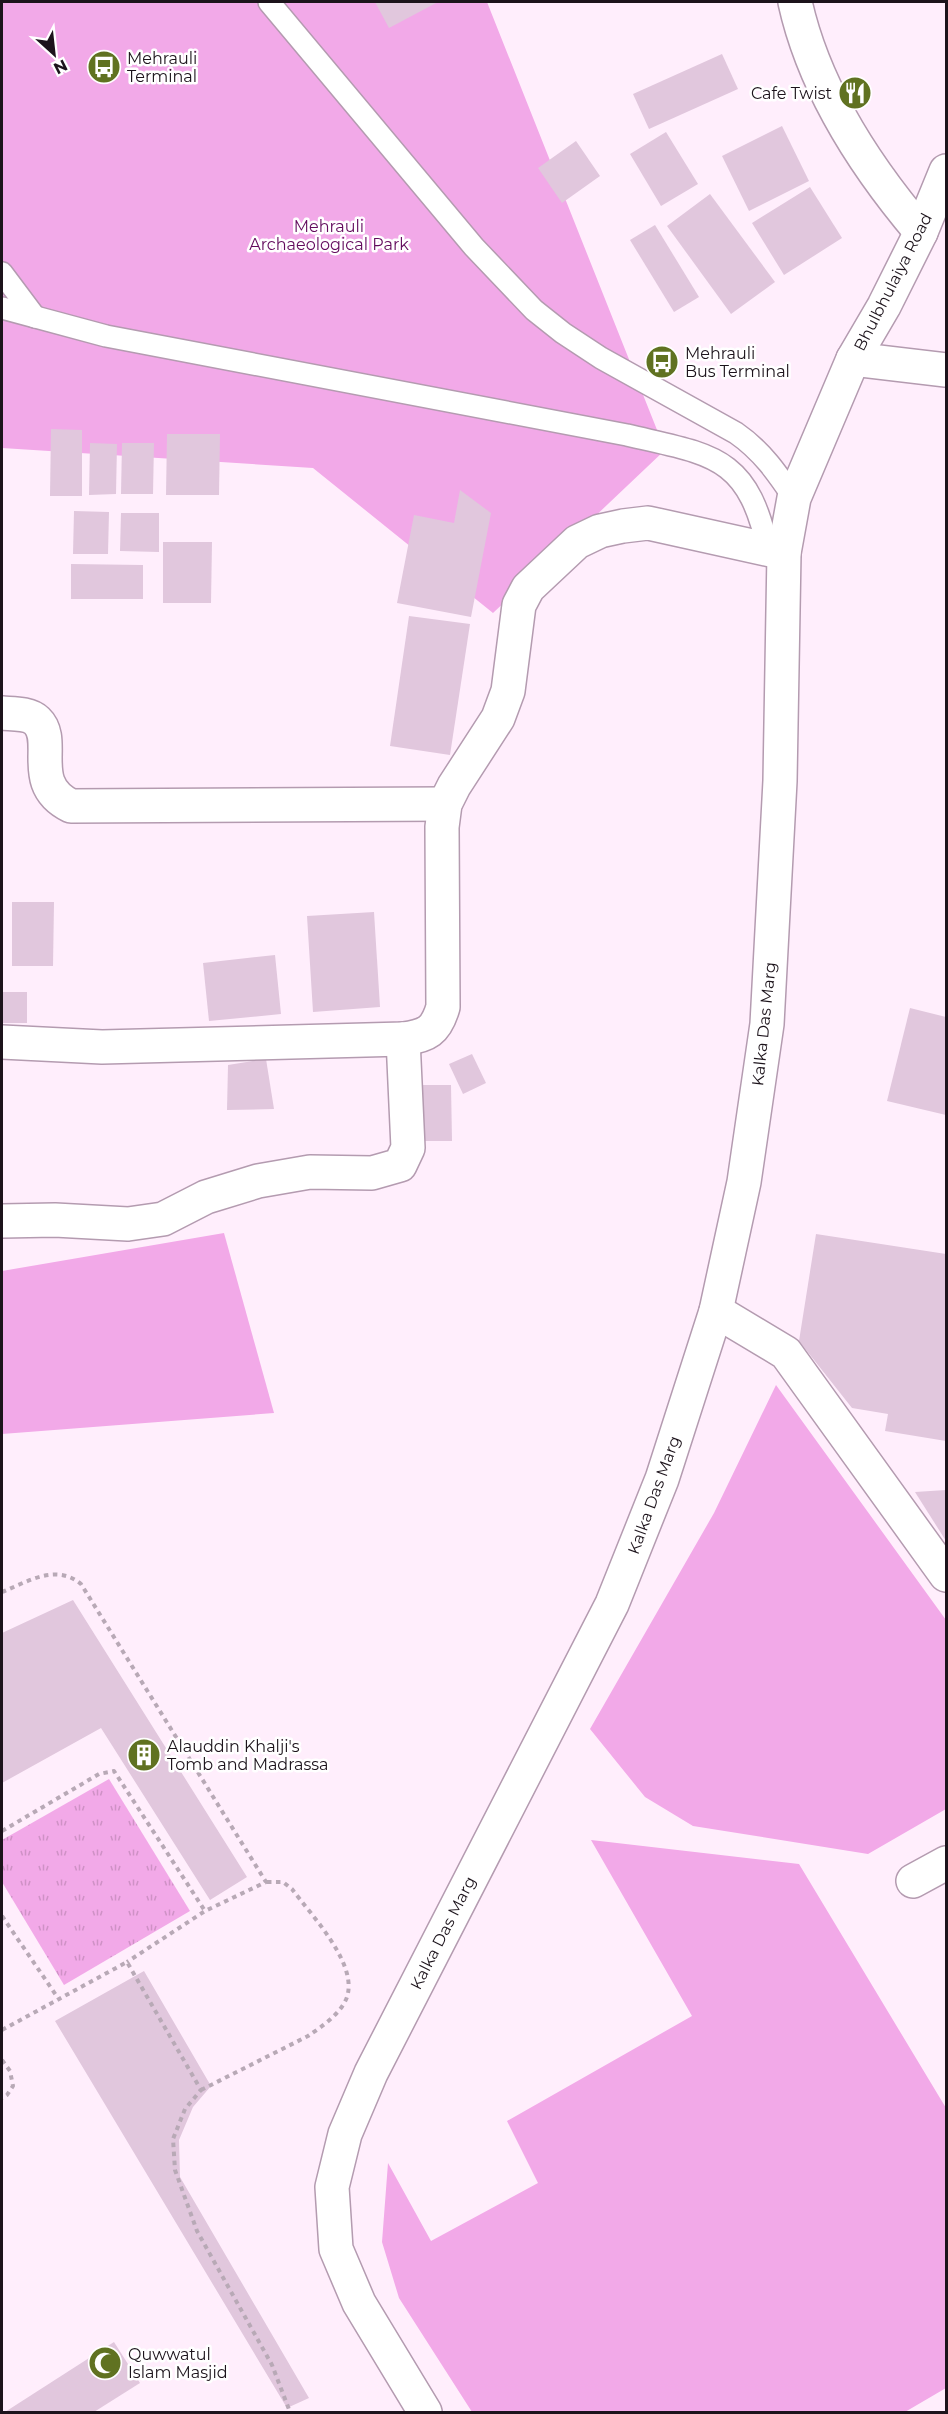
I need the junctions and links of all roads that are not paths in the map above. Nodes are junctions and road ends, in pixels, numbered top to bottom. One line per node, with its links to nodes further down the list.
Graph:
1 (269, 2): 10 (lane)
2 (795, 2): 4 (street)
3 (946, 171): 4 (street, Bhulbhulaiya Road)
4 (921, 232): 8 (street, Bhulbhulaiya Road)
5 (2, 273): 7 (lane)
6 (2, 308): 7 (lane)
7 (34, 317): 11 (lane)
8 (853, 359): 9 (street, Bhulbhulaiya Road); 10 (street, Bhulbhulaiya Road)
9 (946, 370)
10 (794, 498): 11 (street, Kalka Das Marg)
11 (776, 551): 13 (street); 17 (street, Kalka Das Marg)
12 (2, 713): 13 (street)
13 (446, 804): 14 (street)
14 (403, 1039): 15 (street); 16 (street)
15 (2, 1042)
16 (2, 1221)
17 (716, 1311): 18 (street); 21 (street, Kalka Das Marg)
18 (946, 1575)
19 (946, 1863): 20 (street)
20 (913, 1881)
21 (425, 2412)

